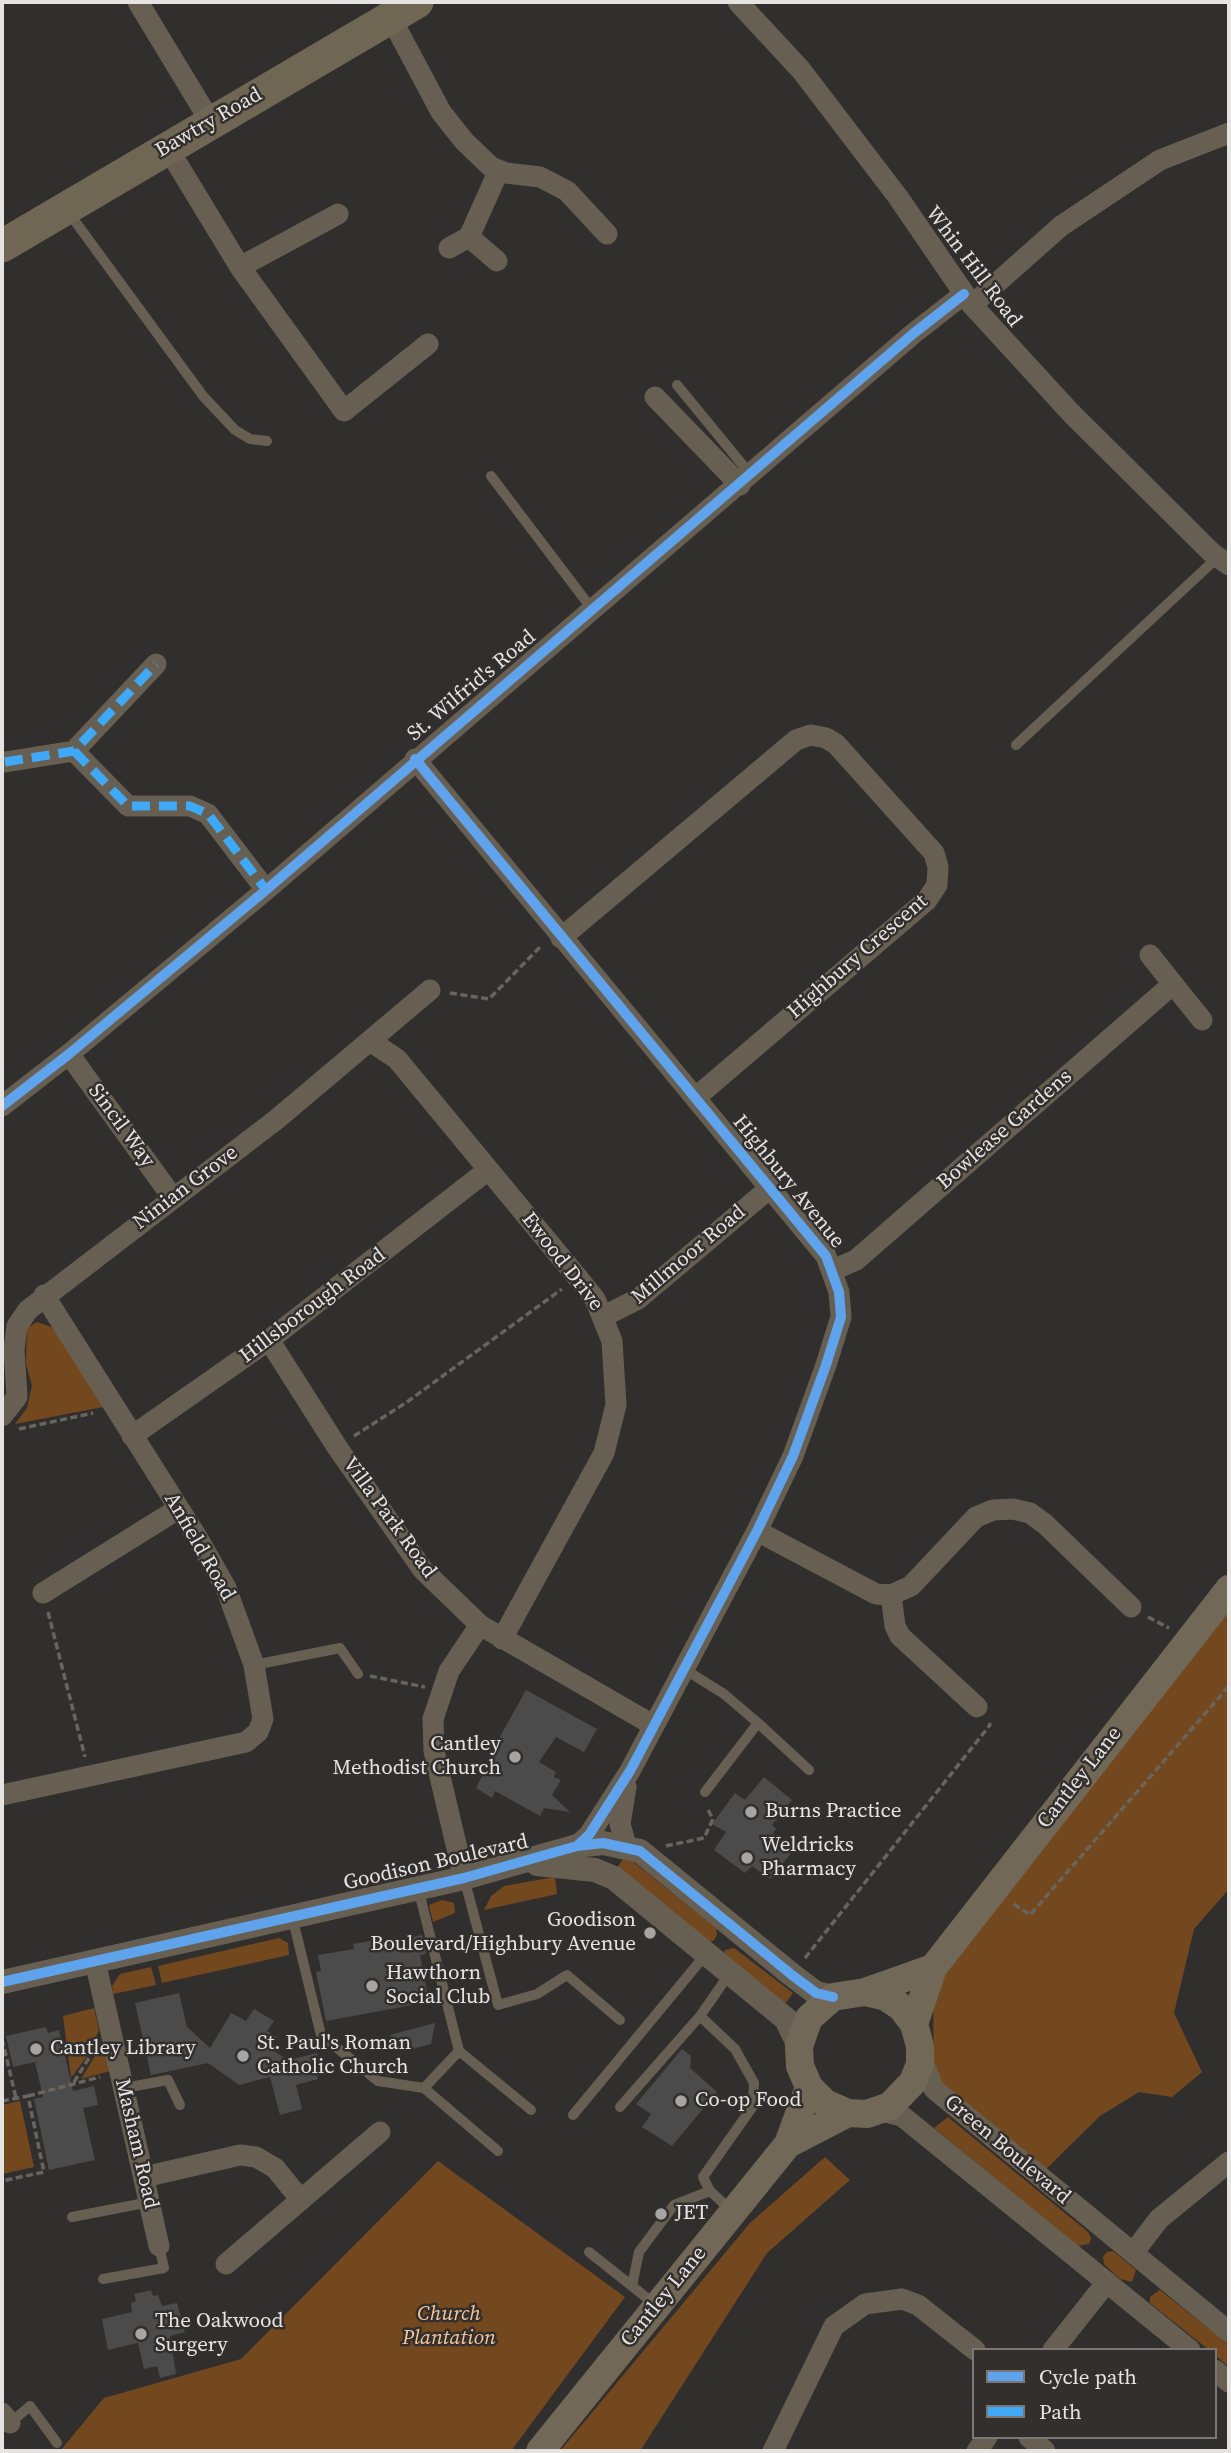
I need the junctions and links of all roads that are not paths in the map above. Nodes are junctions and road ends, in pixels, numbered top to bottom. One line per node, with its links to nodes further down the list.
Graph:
1 (138, 2): 4 (street)
2 (738, 2): 16 (street, Whin Hill Road)
3 (404, 10): 4 (highway, Bawtry Road); 7 (street)
4 (210, 121): 6 (highway, Bawtry Road)
5 (1229, 132): 16 (street, St. Wilfrid's Road)
6 (167, 147): 8 (highway, Bawtry Road); 15 (street)
7 (499, 170): 10 (street); 11 (street)
8 (66, 208): 12 (highway, Bawtry Road); 20 (lane)
9 (338, 214): 15 (street)
10 (607, 234)
11 (469, 237): 13 (street); 14 (street)
12 (2, 246)
13 (449, 248)
14 (497, 261)
15 (240, 267): 17 (street)
16 (968, 299): 22 (street, St. Wilfrid's Road); 23 (street, Whin Hill Road)
17 (428, 344)
18 (677, 386): 22 (lane)
19 (655, 397): 22 (street)
20 (267, 441)
21 (491, 476): 24 (lane)
22 (746, 480): 24 (street, St. Wilfrid's Road)
23 (1224, 561): 26 (lane)
24 (592, 609): 28 (street, St. Wilfrid's Road)
25 (156, 664): 27 (street)
26 (1016, 745)
27 (74, 751): 29 (street); 30 (street)
28 (415, 759): 30 (street, St. Wilfrid's Road); 31 (street, Highbury Avenue)
29 (5, 762)
30 (266, 890): 37 (street, St. Wilfrid's Road)
31 (561, 938): 38 (street, Highbury Avenue); 38 (street, Highbury Crescent)
32 (1150, 955): 33 (street)
33 (1173, 984): 35 (street); 43 (street, Bowlease Gardens)
34 (430, 990): 36 (street, Ninian Grove)
35 (1202, 1020)
36 (370, 1041): 40 (street, Ewood Drive); 42 (street, Ninian Grove)
37 (69, 1054): 39 (street, St. Wilfrid's Road); 42 (street, Sincil Way)
38 (695, 1098): 41 (street, Highbury Avenue)
39 (2, 1104)
40 (488, 1170): 45 (street, Ewood Drive); 46 (street, Hillsborough Road)
41 (770, 1188): 43 (street, Highbury Avenue); 45 (street, Millmoor Road)
42 (173, 1198): 44 (street, Ninian Grove)
43 (833, 1270): 50 (street, Highbury Avenue)
44 (44, 1295): 47 (street, Ninian Grove); 48 (street, Anfield Road)
45 (604, 1316): 56 (street, Ewood Drive)
46 (269, 1340): 48 (street, Hillsborough Road); 55 (street, Villa Park Road)
47 (3, 1415)
48 (132, 1436): 49 (street, Anfield Road)
49 (178, 1509): 52 (street); 57 (street, Anfield Road)
50 (757, 1531): 53 (street); 58 (street, Highbury Avenue)
51 (1229, 1589): 76 (main road, Cantley Lane)
52 (44, 1593)
53 (891, 1595): 54 (street); 60 (street)
54 (1131, 1607)
55 (480, 1625): 56 (street, Villa Park Road); 70 (street)
56 (502, 1639): 62 (street, Villa Park Road)
57 (254, 1665): 59 (lane); 66 (street, Anfield Road)
58 (684, 1669): 61 (lane); 62 (street, Highbury Avenue)
59 (358, 1674)
60 (977, 1707)
61 (758, 1723): 63 (lane); 65 (lane)
62 (653, 1725): 64 (street, Highbury Avenue)
63 (809, 1770)
64 (630, 1771): 67 (street); 68 (street)
65 (705, 1792)
66 (2, 1795)
67 (577, 1846): 68 (street, Goodison Boulevard); 69 (street, Goodison Boulevard)
68 (633, 1848): 73 (street)
69 (526, 1863): 70 (street, Goodison Boulevard); 74 (street, Goodison Boulevard)
70 (464, 1878): 71 (street, Goodison Boulevard); 82 (lane)
71 (418, 1888): 72 (street, Goodison Boulevard); 85 (lane)
72 (292, 1916): 75 (street, Goodison Boulevard); 89 (lane)
73 (731, 1925): 74 (street); 80 (street)
74 (706, 1954): 77 (street, Goodison Boulevard); 95 (lane)
75 (95, 1961): 78 (street, Goodison Boulevard); 87 (street, Masham Road)
76 (933, 1968): 79 (main road); 83 (main road, Cantley Lane)
77 (730, 1973): 81 (lane); 84 (street, Goodison Boulevard)
78 (2, 1982)
79 (865, 1992): 80 (main road); 83 (main road)
80 (833, 1997): 84 (main road)
81 (700, 2017): 91 (lane); 101 (lane)
82 (620, 2020)
83 (914, 2024): 86 (main road)
84 (799, 2046): 88 (main road)
85 (459, 2051): 89 (lane); 92 (lane)
86 (920, 2055): 93 (main road); 106 (street, Green Boulevard)
87 (122, 2080): 90 (lane); 100 (street, Masham Road)
88 (809, 2087): 94 (main road); 97 (main road, Cantley Lane)
89 (424, 2088): 98 (lane)
90 (180, 2105)
91 (620, 2107)
92 (531, 2110)
93 (878, 2110): 94 (main road); 111 (street, Green Boulevard)
94 (849, 2113): 97 (main road, Cantley Lane)
95 (573, 2115)
96 (380, 2132): 102 (street)
97 (788, 2144): 104 (main road, Cantley Lane)
98 (498, 2151)
99 (1229, 2162): 109 (street)
100 (144, 2177): 102 (street); 103 (street, Masham Road)
101 (710, 2191): 104 (lane); 115 (lane)
102 (301, 2200): 110 (street)
103 (150, 2202): 105 (lane); 107 (street, Masham Road)
104 (733, 2212): 117 (main road, Cantley Lane)
105 (72, 2217)
106 (1108, 2233): 109 (street, Green Boulevard); 111 (street)
107 (159, 2246): 113 (lane)
108 (589, 2252): 115 (lane)
109 (1133, 2253): 112 (street, Green Boulevard)
110 (226, 2264)
111 (1085, 2264): 114 (street, Green Boulevard)
112 (1155, 2271): 116 (street); 118 (street, Green Boulevard)
113 (103, 2279)
114 (1107, 2282): 116 (street, Green Boulevard); 120 (street)
115 (632, 2286): 117 (lane)
116 (1131, 2302): 121 (street, Green Boulevard)
117 (657, 2306): 125 (main road, Cantley Lane)
118 (1229, 2332)
119 (972, 2348): 126 (street)
120 (1055, 2348)
121 (1188, 2348)
122 (6, 2418): 124 (lane)
123 (1031, 2439): 127 (street)
124 (57, 2443)
125 (540, 2451)
126 (773, 2451)
127 (1045, 2451)

